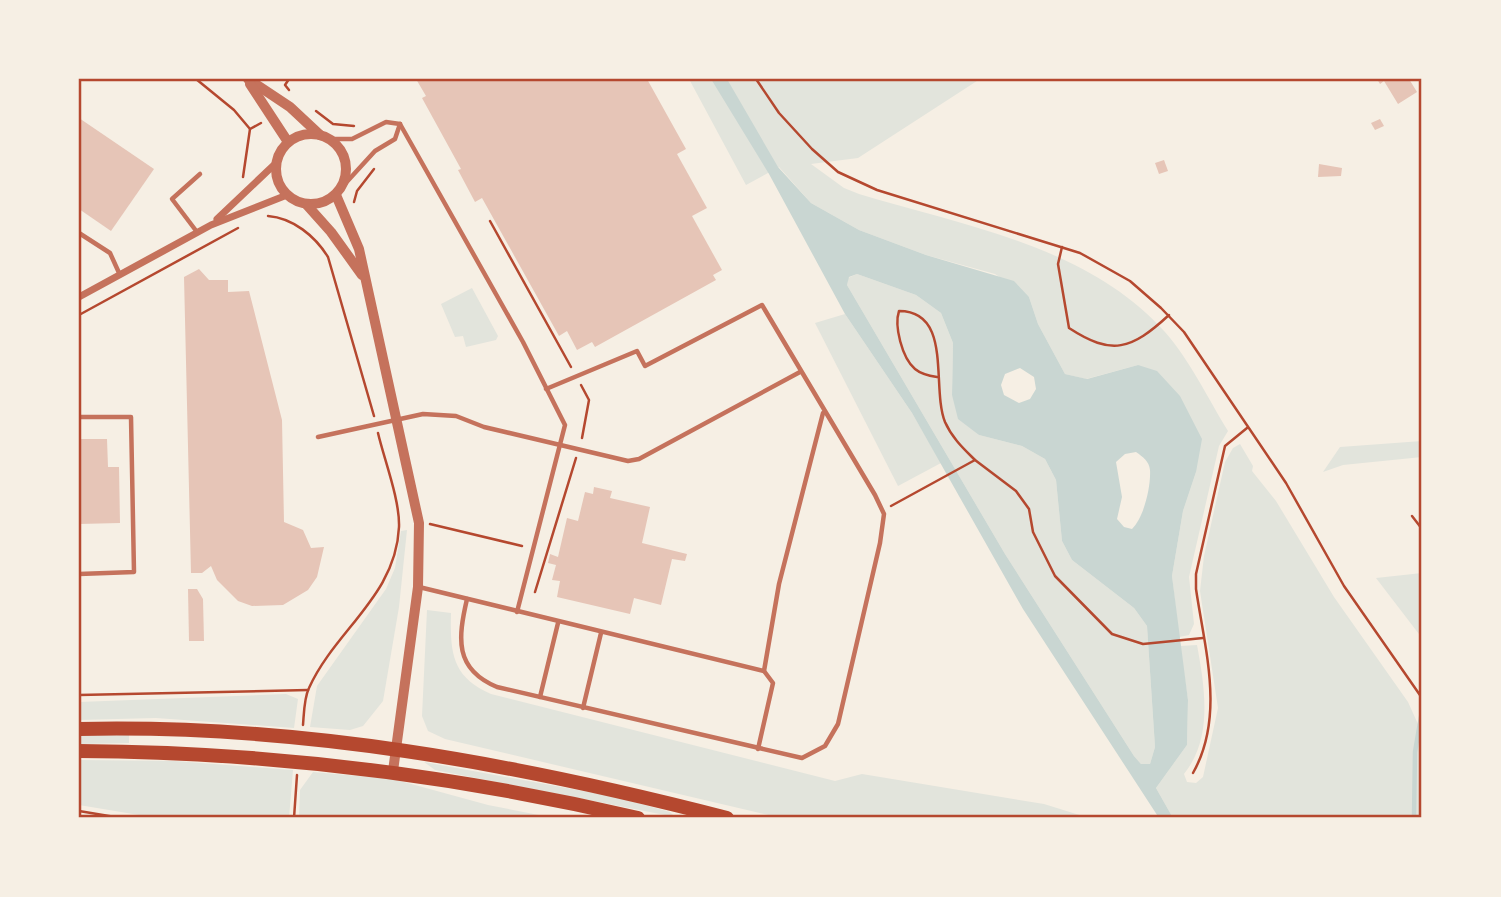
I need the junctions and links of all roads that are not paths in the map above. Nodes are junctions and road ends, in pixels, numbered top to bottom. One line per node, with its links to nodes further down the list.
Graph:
1 (247, 79): 3 (street); 4 (street)
2 (400, 124): 3 (lane); 7 (lane); 17 (lane)
3 (325, 137): 4 (street); 7 (street)
4 (288, 142): 5 (street)
5 (276, 163): 8 (street); 10 (street)
6 (200, 174): 12 (lane)
7 (339, 191): 9 (street); 14 (street)
8 (287, 195): 9 (street); 10 (street)
9 (306, 204): 14 (street)
10 (211, 225): 12 (street)
11 (79, 233): 13 (lane)
12 (197, 233): 13 (street)
13 (120, 275): 15 (street)
14 (364, 277): 20 (street)
15 (79, 297)
16 (800, 372): 17 (lane); 18 (lane); 22 (lane)
17 (546, 389): 22 (lane)
18 (823, 412): 29 (lane); 34 (lane)
19 (79, 417): 23 (lane)
20 (395, 419): 21 (lane); 22 (lane); 24 (street)
21 (318, 437)
22 (560, 445): 26 (lane)
23 (79, 574)
24 (418, 586): 25 (lane); 33 (street)
25 (467, 599): 26 (lane); 30 (lane)
26 (517, 612): 27 (lane)
27 (558, 623): 28 (lane); 30 (lane)
28 (601, 633): 29 (lane); 31 (lane)
29 (764, 671): 34 (lane)
30 (540, 697): 31 (lane)
31 (583, 708): 34 (lane)
32 (79, 729): 33 (highway)
33 (396, 748): 36 (street); 37 (highway)
34 (758, 749)
35 (79, 751): 36 (highway)
36 (393, 771): 38 (highway)
37 (703, 815): 39 (highway)
38 (638, 818)
39 (727, 818)

